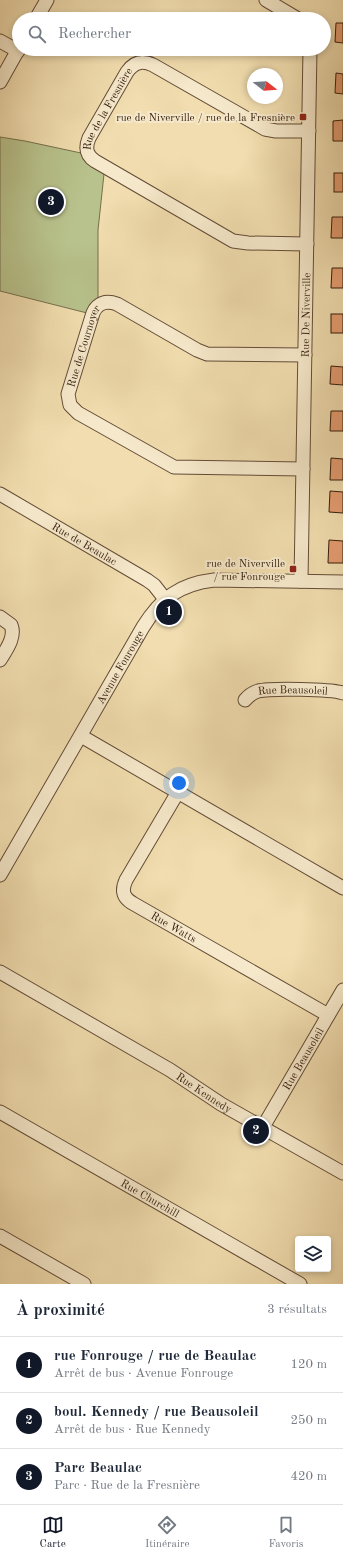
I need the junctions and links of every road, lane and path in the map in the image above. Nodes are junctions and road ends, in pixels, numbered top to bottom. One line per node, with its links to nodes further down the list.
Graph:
1 (47, 0): 3 (street)
2 (266, 0): 4 (street)
3 (40, 12)
4 (286, 12)
5 (0, 41): 6 (street)
6 (12, 47)
7 (15, 56): 9 (street)
8 (310, 56): 10 (street, Rue De Niverville)
9 (0, 82)
10 (309, 131): 11 (street, Rue De Niverville); 11 (street, Rue de la Fresnière)
11 (307, 244): 12 (street, Rue De Niverville)
12 (305, 355): 13 (street, Rue De Niverville); 13 (street, Rue de Cournoyer)
13 (303, 469): 15 (street, Rue De Niverville)
14 (0, 494): 17 (street, Rue de Beaulac)
15 (301, 581): 16 (street, Avenue Fonrouge); 17 (street, Avenue Fonrouge)
16 (343, 582)
17 (165, 599): 22 (street, Avenue Fonrouge)
18 (0, 617): 19 (street)
19 (0, 660)
20 (343, 693): 21 (street, Rue Beausoleil)
21 (245, 700)
22 (81, 736): 23 (street); 24 (street, Avenue Fonrouge)
23 (178, 792): 25 (street); 28 (street, Rue Watts)
24 (0, 875)
25 (343, 888)
26 (0, 972): 30 (street, Rue Kennedy)
27 (343, 990): 28 (street, Rue Beausoleil)
28 (328, 1015): 30 (street, Rue Beausoleil)
29 (0, 1112): 35 (street, Rue Churchill)
30 (265, 1124): 31 (street, Rue Kennedy); 32 (street, Rue Kennedy)
31 (343, 1163)
32 (343, 1173)
33 (0, 1236): 34 (street)
34 (84, 1284)
35 (300, 1284)

